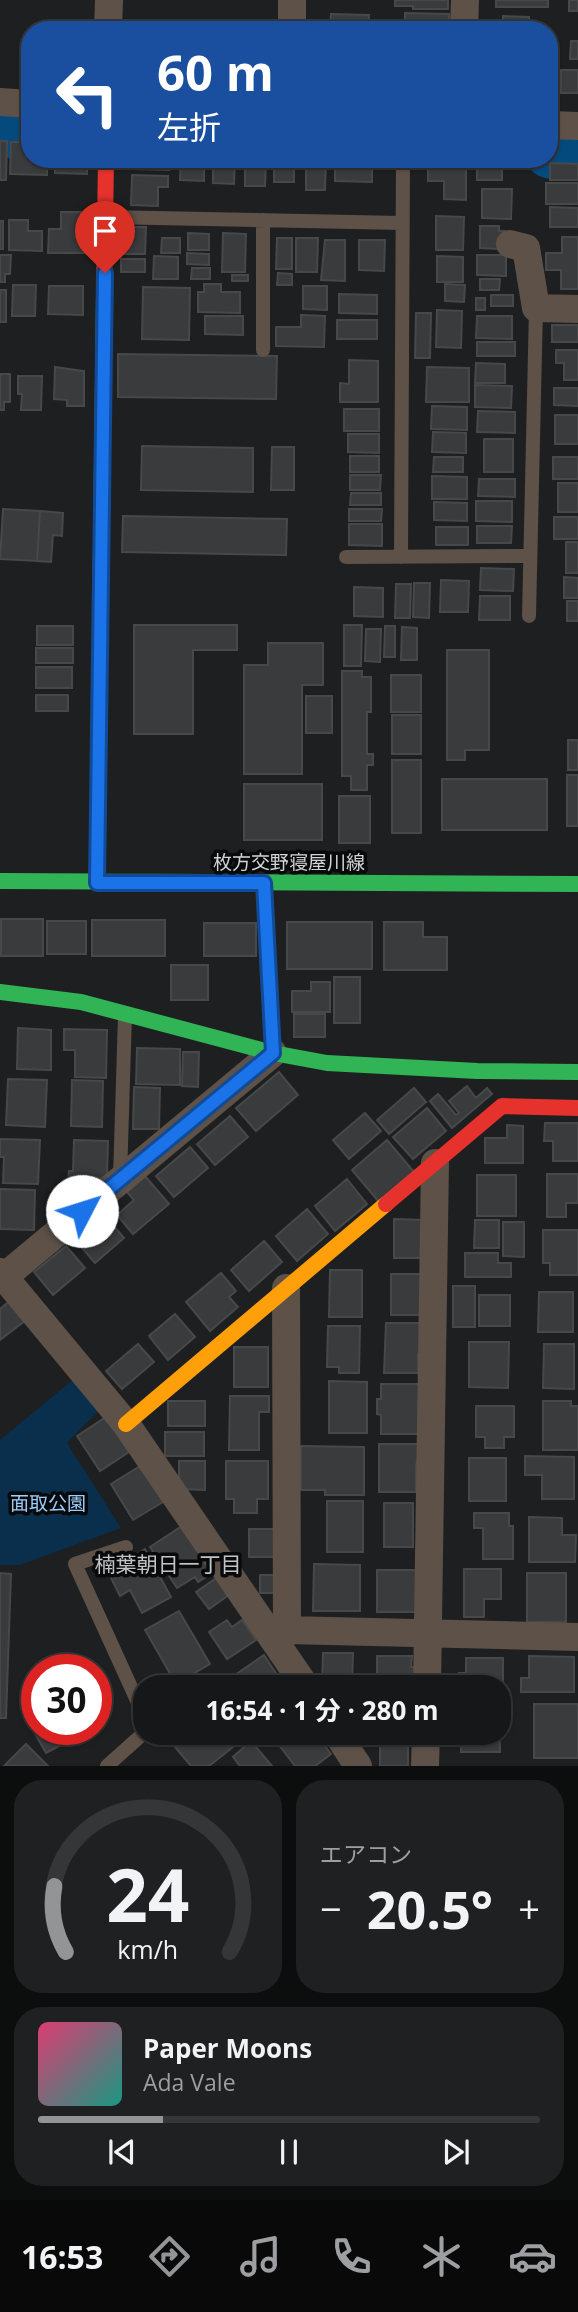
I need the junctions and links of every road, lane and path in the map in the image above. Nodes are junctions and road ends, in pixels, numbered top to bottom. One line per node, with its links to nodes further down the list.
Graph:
1 (109, 0): 4 (street)
2 (292, 0): 5 (street)
3 (465, 0): 6 (street)
4 (108, 21)
5 (292, 21)
6 (464, 21)
7 (558, 125): 8 (street)
8 (578, 126)
9 (106, 168): 11 (street)
10 (403, 168): 13 (lane)
11 (105, 217): 12 (lane); 23 (street)
12 (262, 220): 13 (lane); 17 (lane)
13 (402, 223): 20 (lane)
14 (510, 244): 15 (street)
15 (536, 308): 16 (street); 18 (lane)
16 (578, 309)
17 (262, 350)
18 (530, 556): 20 (lane); 21 (lane)
19 (346, 557): 20 (lane)
20 (401, 557)
21 (529, 616)
22 (0, 881): 23 (street, 枚方交野寝屋川線)
23 (97, 883): 24 (street, 枚方交野寝屋川線)
24 (264, 883): 25 (street, 枚方交野寝屋川線); 28 (lane)
25 (578, 884)
26 (0, 992): 27 (street)
27 (125, 1015): 28 (street); 32 (lane)
28 (273, 1053): 29 (street); 32 (street)
29 (578, 1072)
30 (578, 1108): 31 (street)
31 (435, 1163): 34 (street); 37 (street)
32 (120, 1178): 33 (street)
33 (2, 1275): 35 (street)
34 (286, 1288): 35 (street); 38 (street)
35 (126, 1424): 38 (street)
36 (126, 1547): 42 (lane)
37 (428, 1633): 38 (street); 39 (street); 41 (street)
38 (280, 1634): 40 (street)
39 (578, 1637)
40 (300, 1675)
41 (427, 1675)
42 (133, 1692)
43 (133, 1743): 46 (lane)
44 (344, 1745): 47 (street)
45 (426, 1745): 48 (street)
46 (107, 1766)
47 (358, 1766)
48 (425, 1766)

